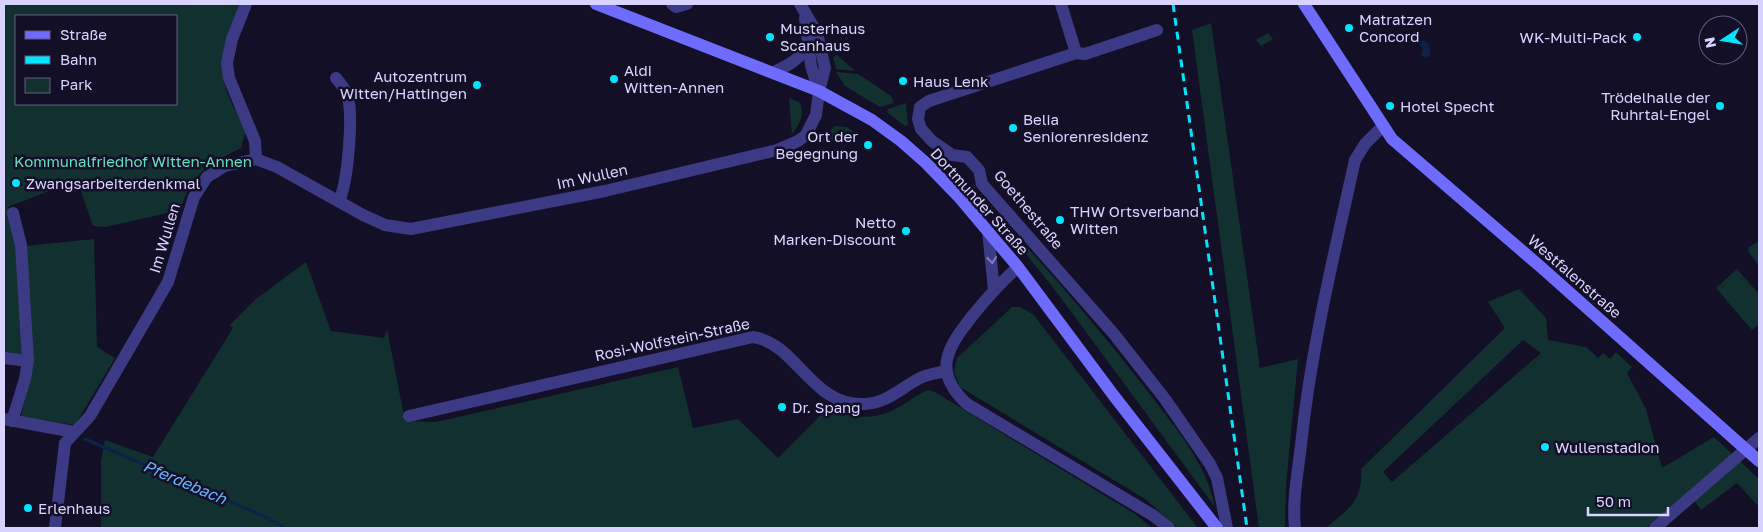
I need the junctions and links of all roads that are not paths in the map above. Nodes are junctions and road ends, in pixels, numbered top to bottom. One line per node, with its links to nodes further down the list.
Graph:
1 (246, 4): 15 (street)
2 (596, 4): 11 (main road, Dortmunder Straße)
3 (672, 4): 4 (street)
4 (687, 4)
5 (1061, 4): 10 (street)
6 (1304, 4): 14 (main road, Westfalenstraße)
7 (802, 7): 9 (street); 13 (street)
8 (1157, 30): 10 (street, Goethestraße)
9 (809, 41): 11 (street); 13 (street)
10 (1076, 53): 32 (street, Goethestraße)
11 (774, 72): 13 (main road, Dortmunder Straße)
12 (336, 78): 16 (street)
13 (818, 91): 16 (street, Im Wullen); 18 (main road, Dortmunder Straße)
14 (1382, 127): 28 (main road, Westfalenstraße); 33 (street)
15 (256, 159): 16 (street, Im Wullen); 26 (street, Im Wullen)
16 (339, 201)
17 (13, 213): 22 (street)
18 (988, 230): 19 (main road, Dortmunder Straße); 20 (street, one-way to 20)
19 (1018, 267): 20 (street); 32 (main road, Dortmunder Straße)
20 (994, 290): 23 (street)
21 (4, 358): 22 (street)
22 (28, 361): 25 (street)
23 (946, 371): 24 (street, Rosi-Wolfstein-Straße); 31 (street)
24 (409, 416)
25 (8, 420): 26 (street)
26 (74, 432): 30 (street, Im Wullen)
27 (1759, 438): 28 (street)
28 (1746, 450): 29 (main road, Westfalenstraße); 34 (street)
29 (1759, 461)
30 (55, 528)
31 (1170, 528)
32 (1220, 528)
33 (1296, 528)
34 (1655, 528)

